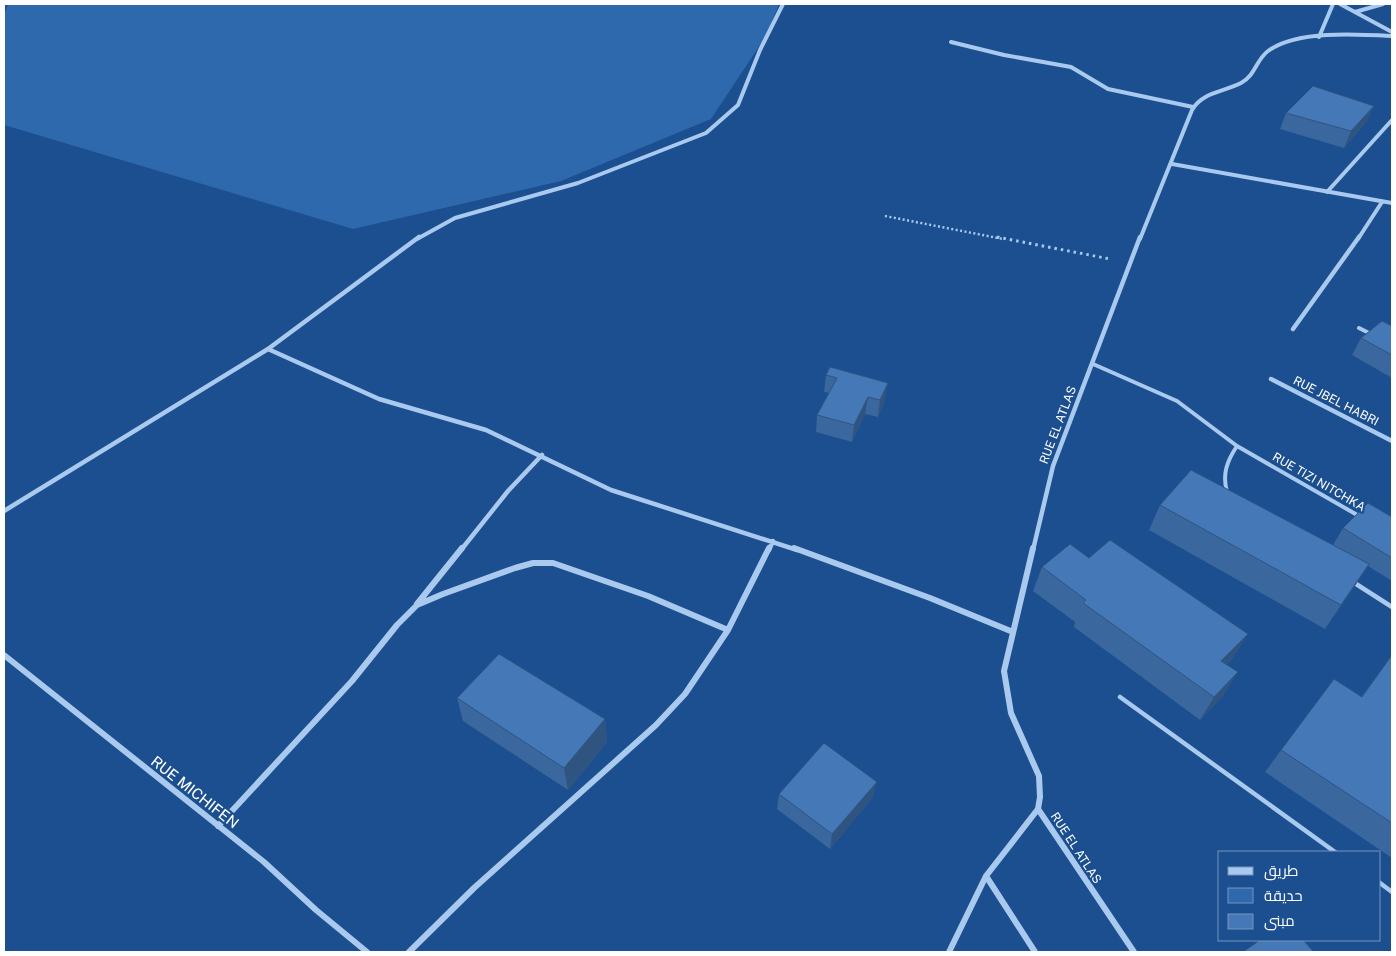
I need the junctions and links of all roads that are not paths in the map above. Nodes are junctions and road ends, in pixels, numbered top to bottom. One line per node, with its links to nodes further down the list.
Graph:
1 (783, 4): 18 (street)
2 (1333, 4): 7 (street)
3 (1340, 4): 5 (street)
4 (1383, 4): 5 (street)
5 (1355, 12): 6 (street)
6 (1392, 34): 7 (street)
7 (1319, 37): 9 (street)
8 (951, 42): 9 (street)
9 (1193, 107): 11 (street, RUE EL ATLAS)
10 (1392, 120): 12 (street)
11 (1172, 164): 12 (street); 19 (street, RUE EL ATLAS)
12 (1327, 192): 13 (street)
13 (1382, 202): 14 (street); 16 (street)
14 (1392, 203)
15 (1359, 328): 17 (lane)
16 (1293, 329)
17 (1375, 336)
18 (268, 349): 23 (street); 25 (street)
19 (1093, 364): 22 (lane, RUE TIZI NITCHKA); 32 (street, RUE EL ATLAS)
20 (1271, 379): 21 (street, RUE JBEL HABRI)
21 (1392, 441)
22 (1237, 446): 24 (lane); 26 (lane, RUE TIZI NITCHKA)
23 (542, 456): 27 (street); 29 (street)
24 (1229, 496)
25 (4, 511)
26 (1366, 520)
27 (773, 541): 31 (street); 32 (street)
28 (1351, 581): 30 (lane)
29 (417, 605): 31 (street); 36 (street)
30 (1392, 607)
31 (728, 630): 42 (street)
32 (1013, 632): 35 (street, RUE EL ATLAS)
33 (4, 655): 36 (street, RUE MICHIFEN)
34 (1120, 697): 37 (lane)
35 (1038, 809): 38 (street); 45 (street, RUE EL ATLAS)
36 (218, 826): 41 (street, RUE MICHIFEN)
37 (1335, 851)
38 (986, 876): 43 (street); 44 (street)
39 (1381, 884): 40 (lane)
40 (1392, 892)
41 (367, 952)
42 (409, 952)
43 (949, 952)
44 (1035, 952)
45 (1134, 952)

